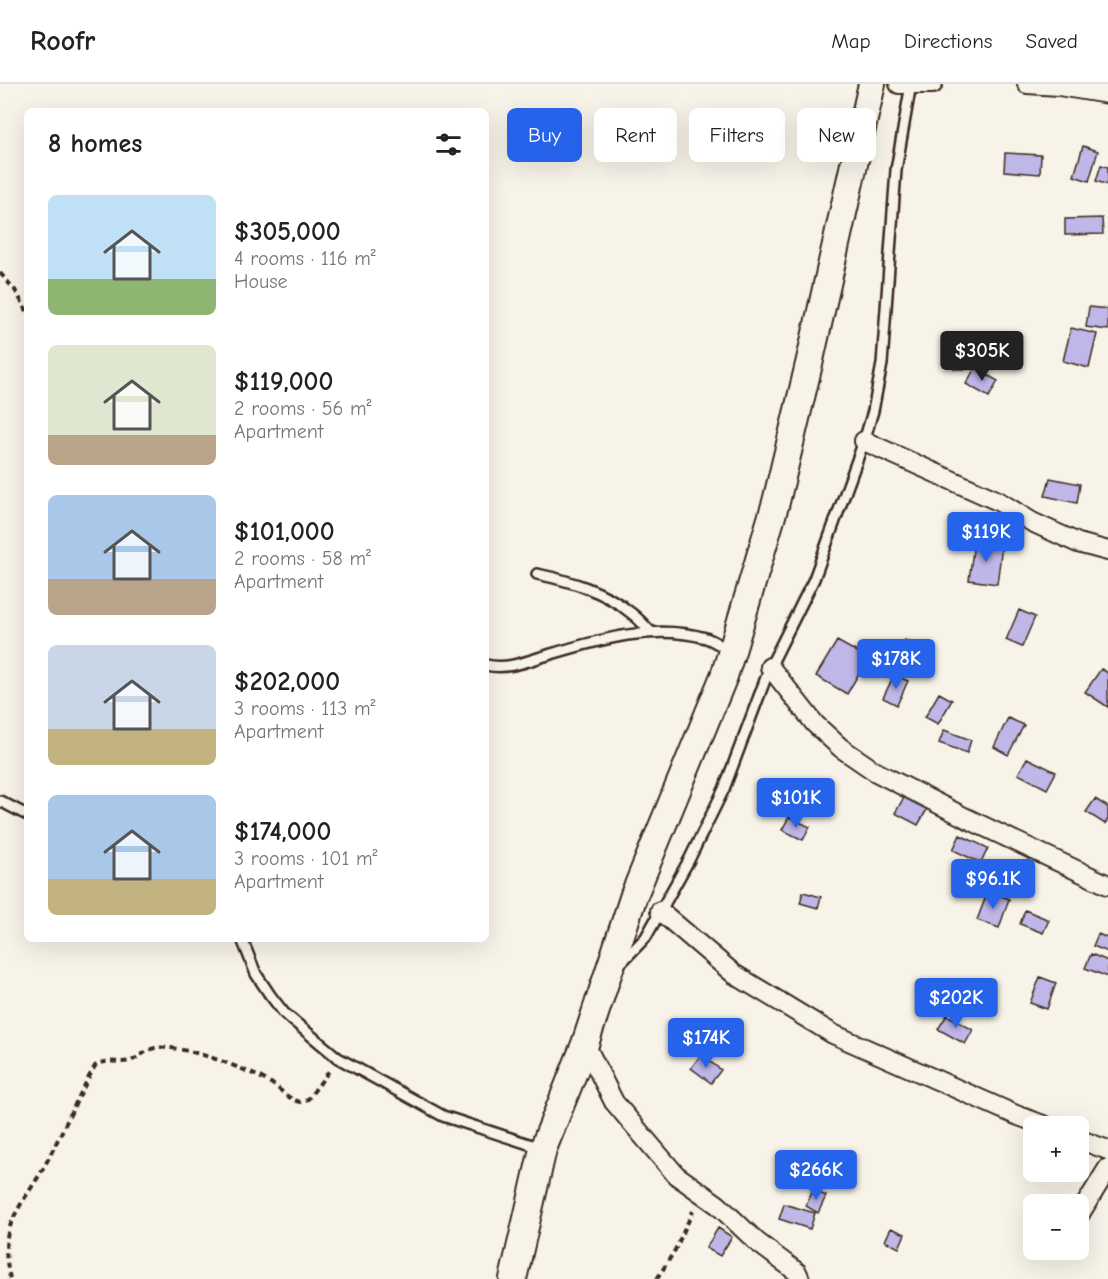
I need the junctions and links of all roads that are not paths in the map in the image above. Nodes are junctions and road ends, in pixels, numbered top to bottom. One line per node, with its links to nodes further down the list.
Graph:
1 (872, 84): 10 (main road)
2 (907, 84): 3 (street); 6 (lane)
3 (933, 84)
4 (1027, 84): 5 (street)
5 (1108, 94)
6 (864, 441): 7 (street); 12 (lane)
7 (1108, 551)
8 (537, 574): 9 (lane)
9 (651, 633): 10 (lane); 11 (lane)
10 (732, 651): 18 (main road)
11 (489, 665)
12 (770, 667): 15 (street); 16 (lane)
13 (0, 801): 14 (lane)
14 (24, 814)
15 (1108, 885)
16 (660, 911): 18 (lane); 20 (street)
17 (243, 942): 22 (lane)
18 (607, 978): 19 (main road)
19 (585, 1044): 22 (main road); 27 (street)
20 (1023, 1118)
21 (1089, 1143): 23 (street)
22 (543, 1149): 26 (main road)
23 (1108, 1150)
24 (1108, 1168): 25 (street)
25 (1089, 1199)
26 (513, 1279)
27 (800, 1279)

